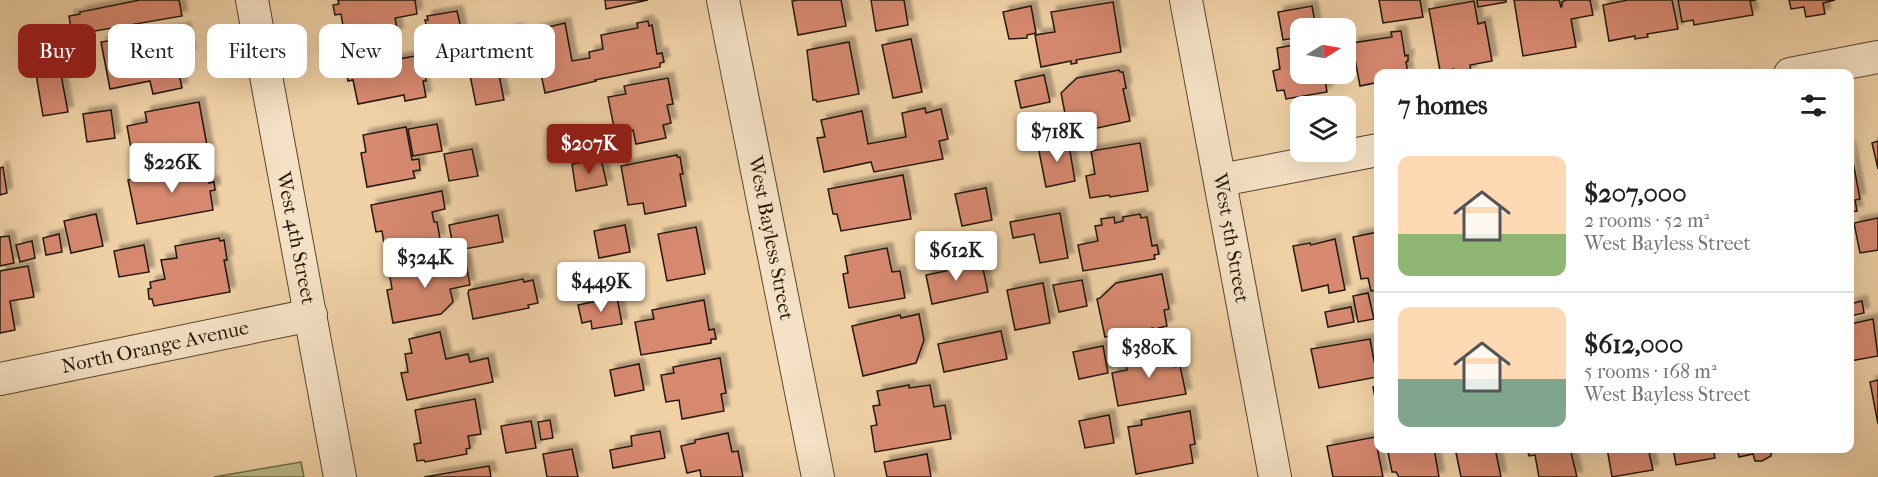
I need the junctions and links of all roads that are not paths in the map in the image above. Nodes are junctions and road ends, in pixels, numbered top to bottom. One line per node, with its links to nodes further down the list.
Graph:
1 (252, 0): 8 (street, West 4th Street)
2 (723, 0): 11 (street, West Bayless Street)
3 (1186, 0): 7 (street, West 5th Street)
4 (1878, 57): 5 (street)
5 (1816, 69)
6 (1374, 151): 7 (street)
7 (1221, 180): 12 (street, West 5th Street)
8 (310, 315): 9 (street, North Orange Avenue); 10 (street, West 4th Street)
9 (0, 379)
10 (340, 477)
11 (818, 477)
12 (1275, 477)

